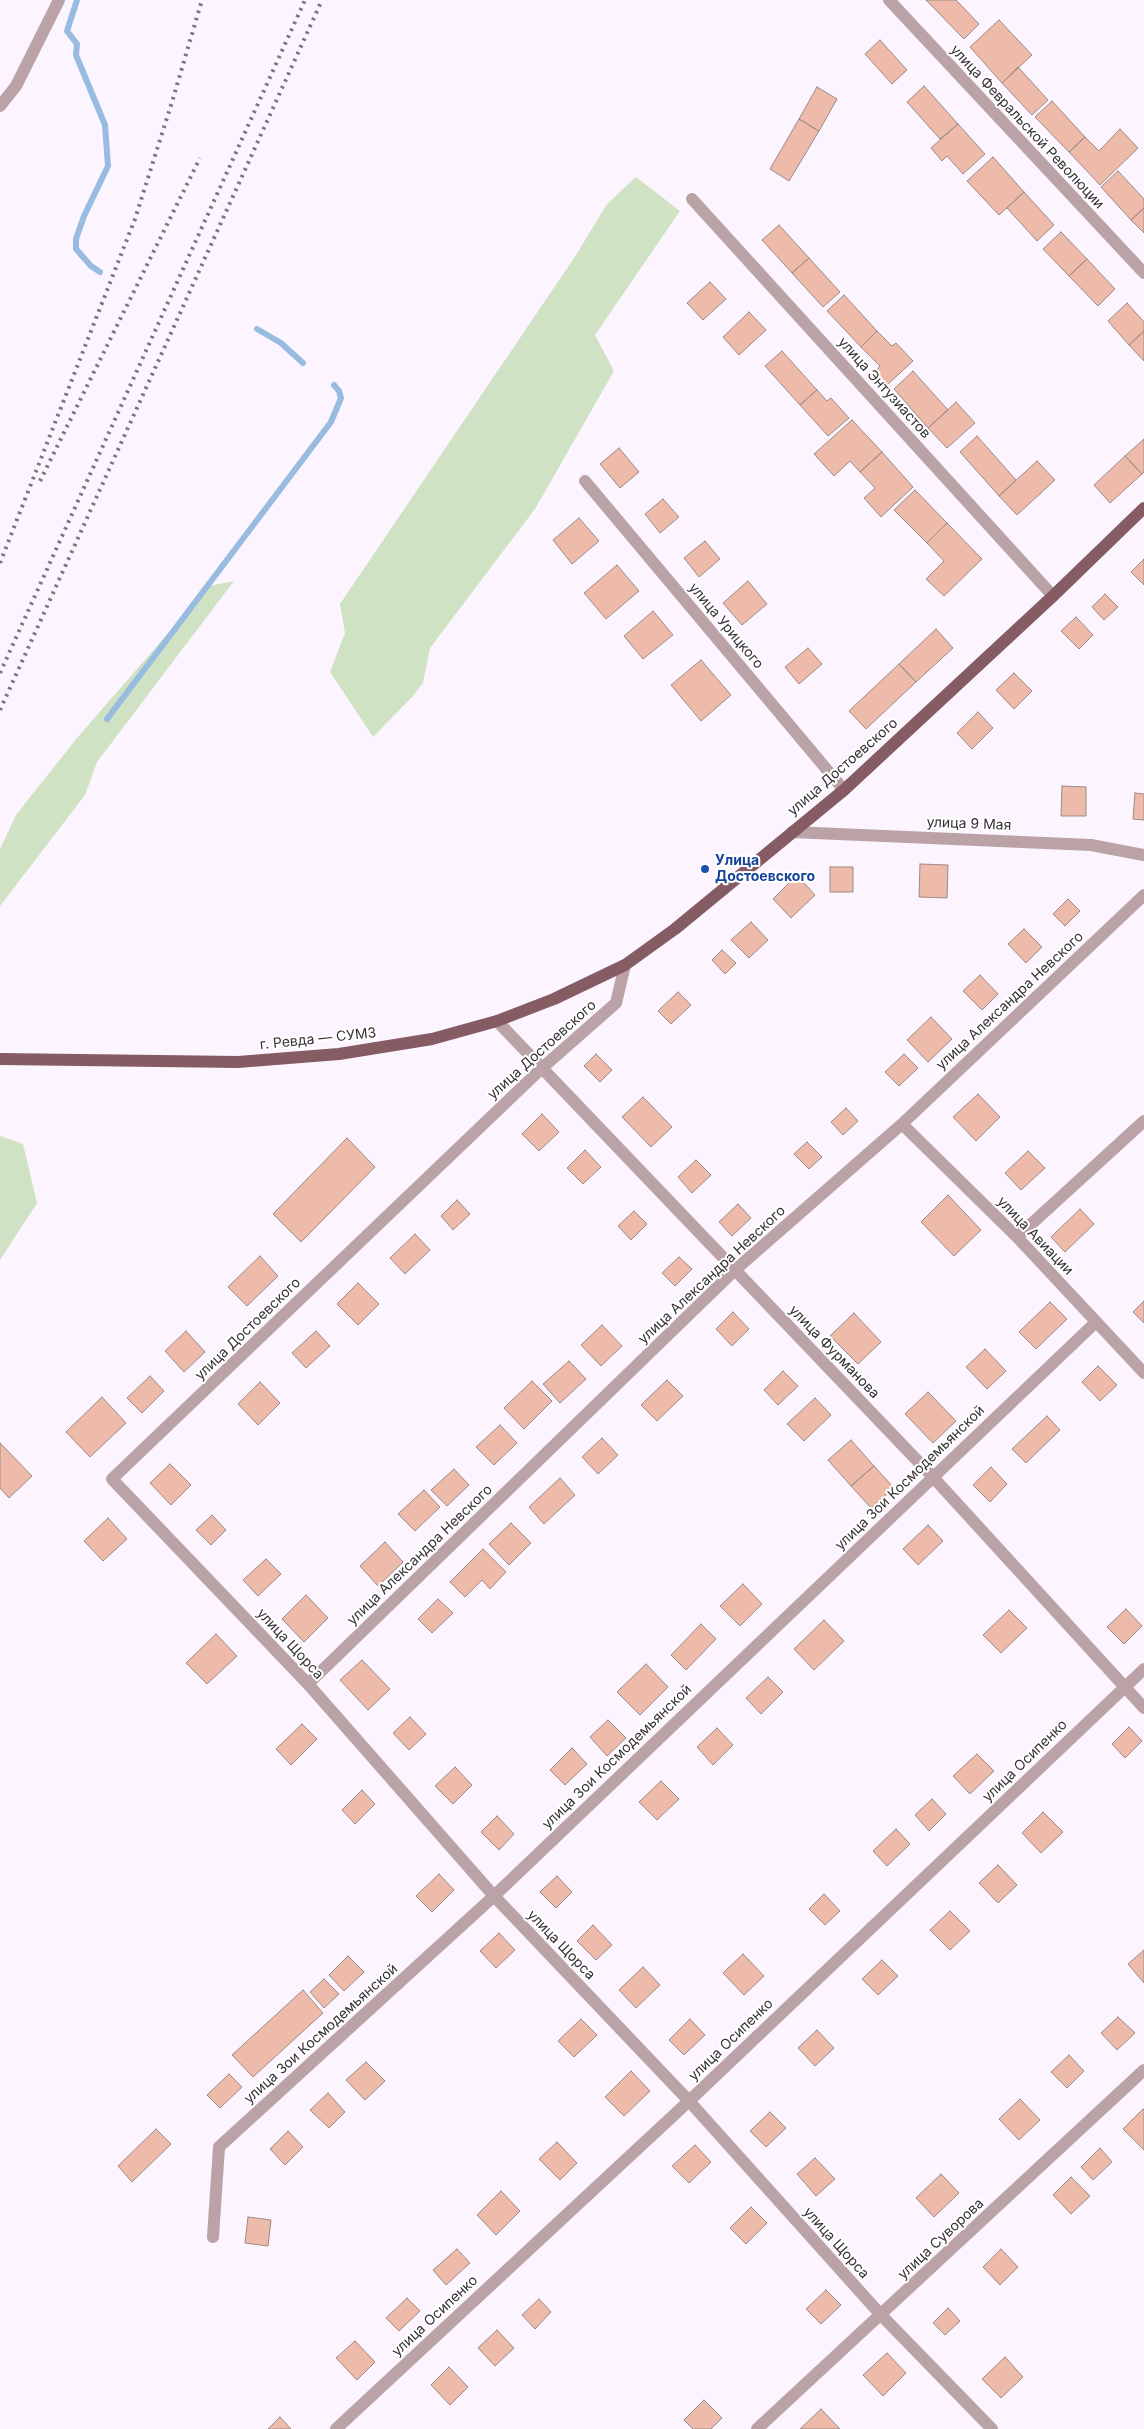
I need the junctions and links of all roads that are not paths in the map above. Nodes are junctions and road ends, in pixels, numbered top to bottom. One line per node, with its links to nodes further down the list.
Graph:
1 (59, 0): 3 (street)
2 (889, 0): 5 (street, улица Февральской Революции)
3 (0, 106)
4 (692, 199): 8 (street, улица Энтузиастов)
5 (1144, 274)
6 (585, 481): 9 (street, улица Урицкого)
7 (1144, 508): 8 (main road, улица Достоевского)
8 (1053, 596): 9 (main road, улица Достоевского)
9 (844, 790): 10 (main road, улица Достоевского)
10 (792, 832): 11 (street, улица 9 Мая); 13 (main road, улица Достоевского)
11 (1144, 854)
12 (1144, 895): 18 (street, улица Александра Невского)
13 (625, 965): 14 (main road, г. Ревда — СУМЗ); 16 (street, улица Достоевского)
14 (497, 1021): 15 (main road, г. Ревда — СУМЗ); 16 (street, улица Фурманова)
15 (0, 1059)
16 (541, 1069): 20 (street, улица Фурманова); 24 (street, улица Достоевского)
17 (1144, 1121): 19 (street)
18 (902, 1124): 19 (street, улица Авиации); 20 (street, улица Александра Невского)
19 (1017, 1237): 21 (street, улица Авиации)
20 (735, 1270): 23 (street, улица Фурманова); 26 (street, улица Александра Невского)
21 (1096, 1322): 22 (street, улица Авиации); 23 (street, улица Зои Космодемьянской)
22 (1144, 1373)
23 (932, 1476): 27 (street, улица Фурманова); 29 (street, улица Зои Космодемьянской)
24 (112, 1479): 26 (street, улица Щорса)
25 (1144, 1669): 27 (street, улица Осипенко)
26 (308, 1684): 29 (street, улица Щорса)
27 (1124, 1687): 28 (street, улица Фурманова); 31 (street, улица Осипенко)
28 (1144, 1708)
29 (494, 1896): 31 (street, улица Щорса); 32 (street, улица Зои Космодемьянской)
30 (1144, 2070): 33 (street, улица Суворова)
31 (689, 2101): 33 (street, улица Щорса); 34 (street, улица Осипенко)
32 (213, 2237)
33 (881, 2315): 35 (street, улица Суворова); 36 (street, улица Щорса)
34 (336, 2429)
35 (757, 2429)
36 (992, 2429)

